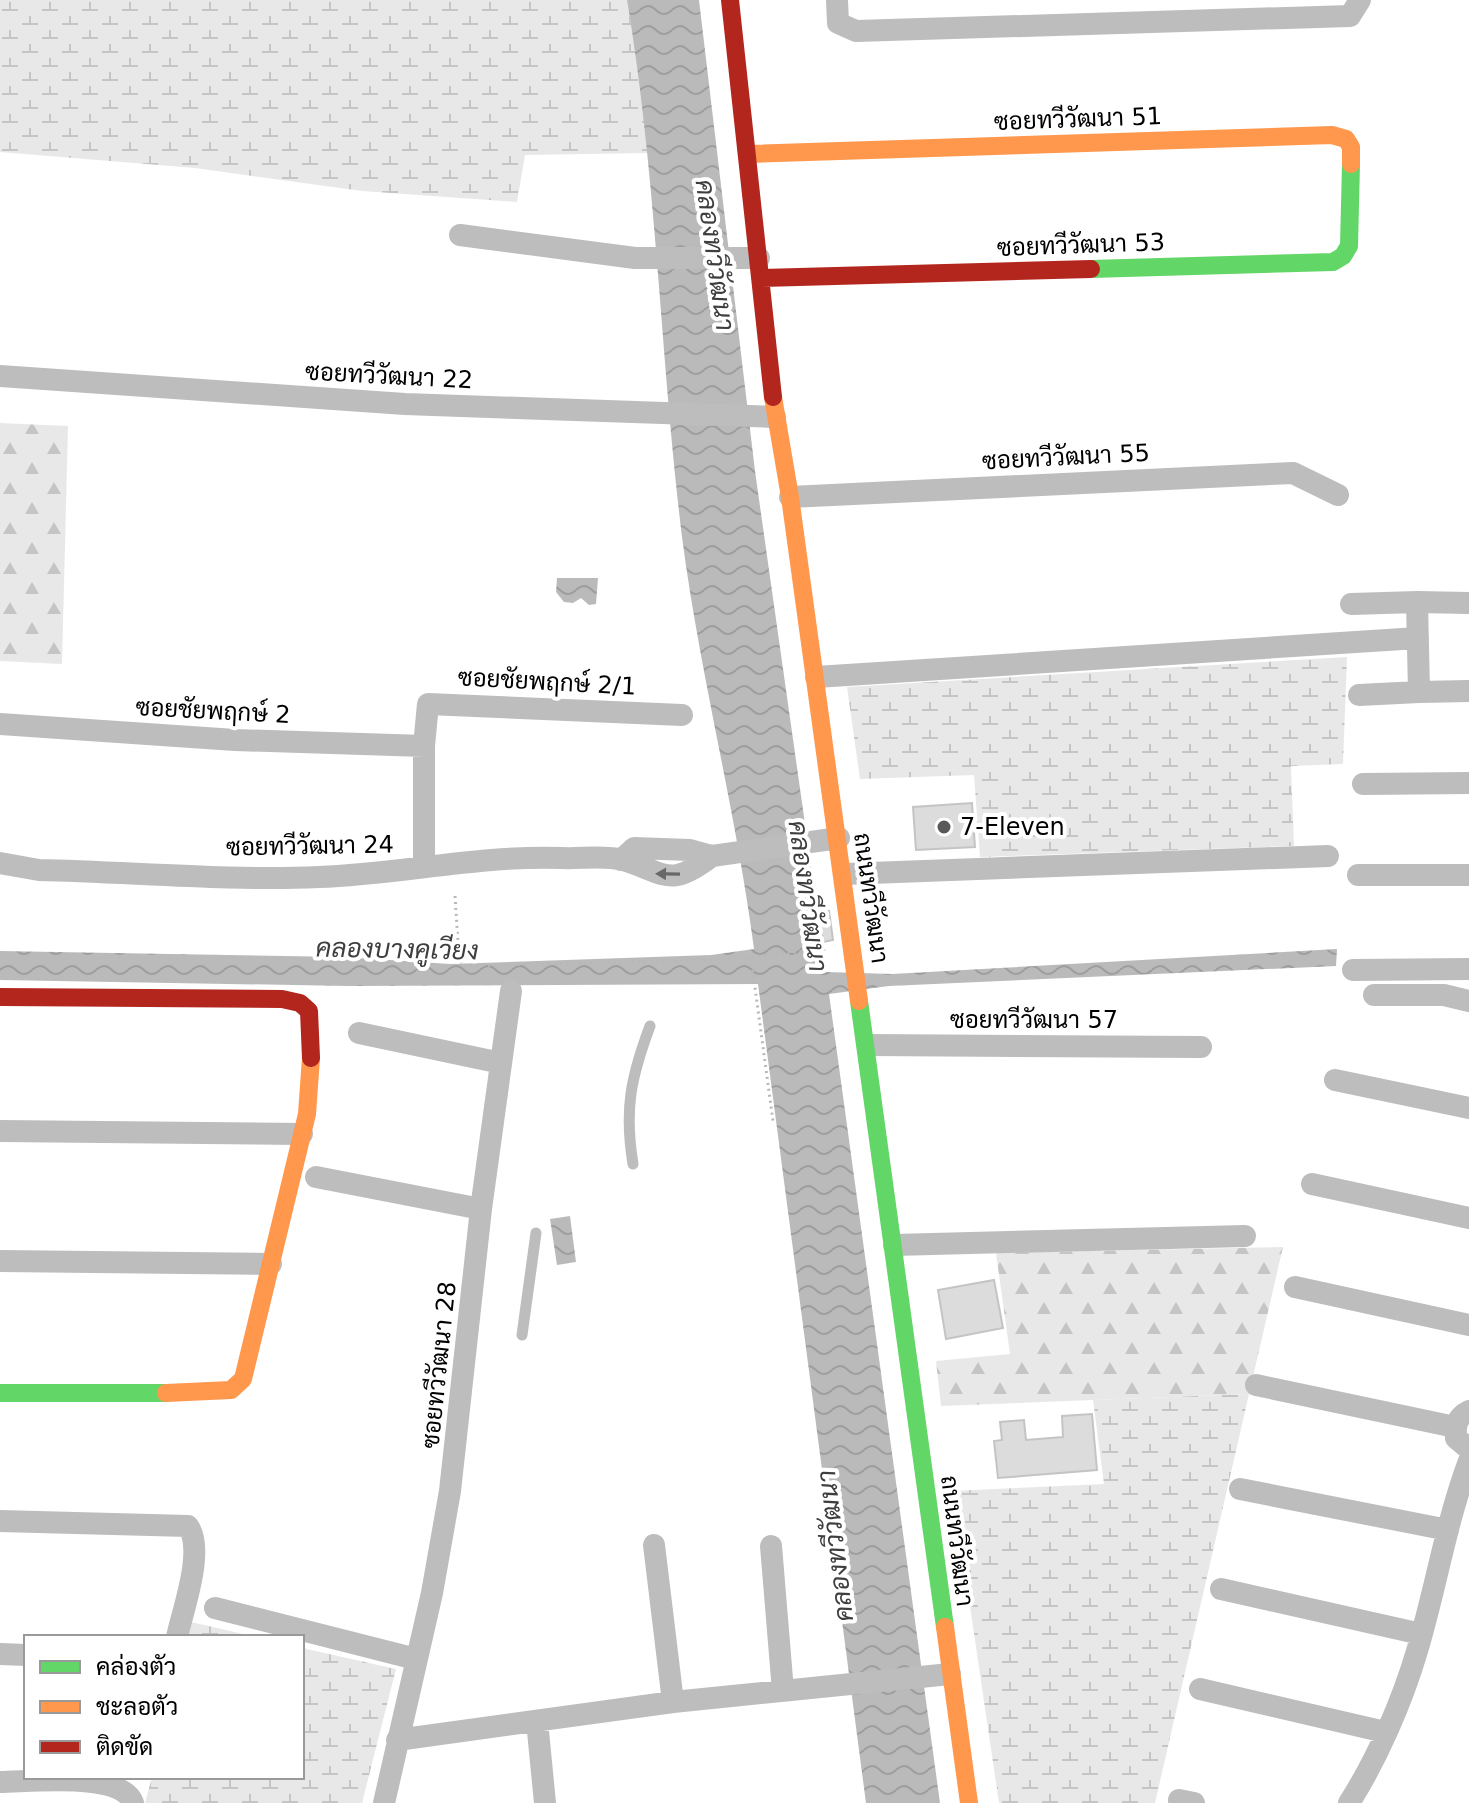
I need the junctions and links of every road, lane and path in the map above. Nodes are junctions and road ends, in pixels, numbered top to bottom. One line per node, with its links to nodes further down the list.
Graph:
1 (730, 0): 4 (street, ถนนทวีวัฒนา)
2 (837, 0): 3 (street)
3 (1360, 0)
4 (749, 154): 5 (street, ซอยทวีวัฒนา 51); 7 (street, ถนนทวีวัฒนา)
5 (1350, 201): 7 (street, ซอยทวีวัฒนา 53)
6 (460, 235): 7 (street)
7 (760, 268): 9 (street, ถนนทวีวัฒนา)
8 (0, 376): 9 (street, ซอยทวีวัฒนา 22)
9 (775, 417): 11 (street, ถนนทวีวัฒนา)
10 (1338, 495): 11 (street, ซอยทวีวัฒนา 55)
11 (790, 497): 16 (street, ถนนทวีวัฒนา)
12 (1417, 602): 13 (street); 14 (street); 15 (street)
13 (1469, 603)
14 (1351, 604)
15 (1418, 638): 16 (street); 18 (street)
16 (816, 677): 25 (street, ถนนทวีวัฒนา)
17 (1469, 691): 18 (street)
18 (1419, 692): 19 (street)
19 (1359, 695)
20 (682, 715): 22 (street, ซอยชัยพฤกษ์ 2/1)
21 (0, 724): 22 (street, ซอยชัยพฤกษ์ 2)
22 (424, 746): 28 (street, ซอยชัยพฤกษ์ 2/1)
23 (1469, 783): 24 (street)
24 (1363, 784)
25 (839, 838): 28 (street, ซอยทวีวัฒนา 24); 29 (street, ถนนทวีวัฒนา)
26 (1328, 856): 29 (street)
27 (0, 863): 28 (street, ซอยทวีวัฒนา 24)
28 (424, 867)
29 (844, 874): 43 (street, ถนนทวีวัฒนา)
30 (1358, 875): 31 (street)
31 (1469, 875)
32 (455, 896): 34 (path)
33 (825, 949): 34 (path)
34 (752, 959): 48 (path)
35 (1469, 969): 36 (street)
36 (1353, 970)
37 (511, 991): 45 (street, ซอยทวีวัฒนา 28)
38 (1374, 995): 40 (street)
39 (0, 997): 50 (street)
40 (1469, 1001)
41 (650, 1026): 51 (lane)
42 (359, 1033): 45 (street)
43 (868, 1045): 44 (street, ซอยทวีวัฒนา 57); 58 (street, ถนนทวีวัฒนา)
44 (1201, 1047)
45 (501, 1063): 54 (street, ซอยทวีวัฒนา 28)
46 (1335, 1080): 47 (street)
47 (1469, 1108)
48 (773, 1121)
49 (0, 1131): 50 (street)
50 (302, 1134): 60 (street)
51 (633, 1164)
52 (316, 1177): 54 (street)
53 (1312, 1184): 55 (street)
54 (481, 1209): 80 (street, ซอยทวีวัฒนา 28)
55 (1469, 1218)
56 (536, 1233): 63 (lane)
57 (1245, 1236): 58 (street)
58 (894, 1245): 81 (street, ถนนทวีวัฒนา)
59 (0, 1261): 60 (street)
60 (271, 1264): 65 (street)
61 (1295, 1287): 62 (street)
62 (1469, 1325)
63 (522, 1335)
64 (1256, 1385): 66 (street)
65 (0, 1393)
66 (1462, 1419): 67 (street)
67 (1469, 1449)
68 (1469, 1461): 71 (street)
69 (1240, 1489): 71 (street)
70 (0, 1521): 77 (street)
71 (1448, 1530): 76 (street)
72 (654, 1545): 84 (street)
73 (771, 1546): 83 (street)
74 (1221, 1589): 76 (street)
75 (215, 1608): 80 (street)
76 (1421, 1634): 86 (street)
77 (177, 1635)
78 (0, 1654): 79 (street)
79 (24, 1655)
80 (416, 1659): 87 (street, ซอยทวีวัฒนา 28)
81 (950, 1674): 83 (street); 92 (street, ถนนทวีวัฒนา)
82 (1200, 1689): 86 (street)
83 (783, 1691): 84 (street)
84 (673, 1702): 85 (street)
85 (537, 1721): 87 (street); 91 (street)
86 (1385, 1732): 93 (street)
87 (397, 1740): 90 (street, ซอยทวีวัฒนา 28)
88 (0, 1782): 89 (street)
89 (133, 1803)
90 (384, 1803)
91 (545, 1803)
92 (969, 1803)
93 (1349, 1803)

